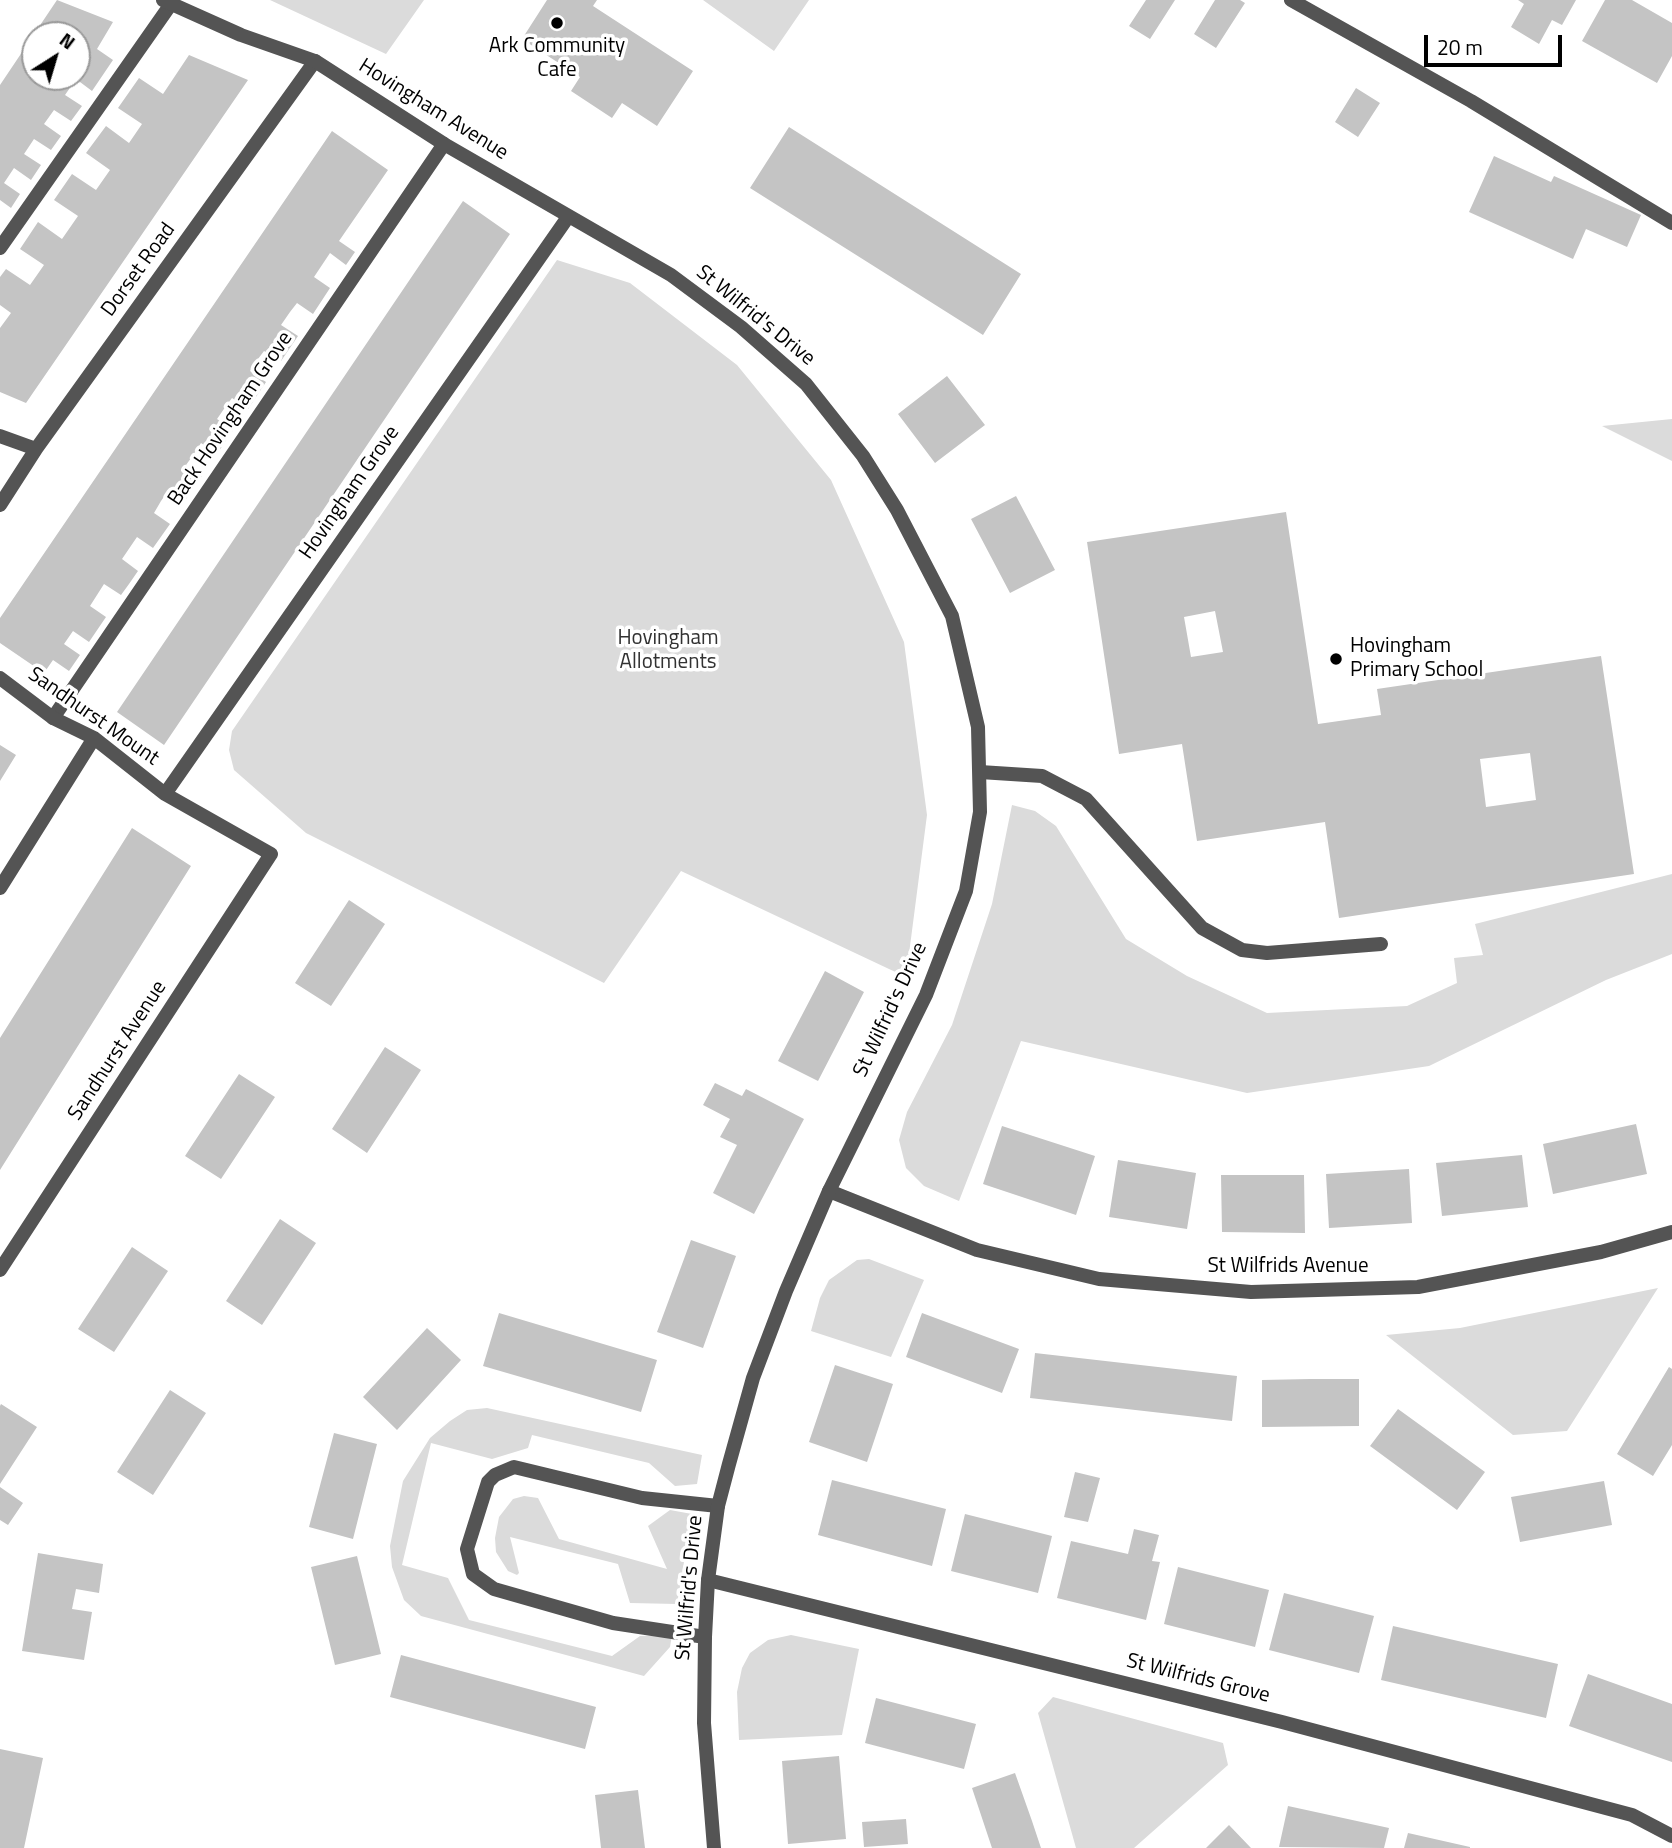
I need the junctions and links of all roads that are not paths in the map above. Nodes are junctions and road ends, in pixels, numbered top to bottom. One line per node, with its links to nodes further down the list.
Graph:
1 (1290, 0): 6 (street)
2 (167, 2): 3 (street, Hovingham Avenue); 7 (street)
3 (315, 61): 4 (street, Hovingham Avenue); 10 (street, Dorset Road)
4 (444, 144): 5 (street, Hovingham Avenue); 13 (street, Back Hovingham Grove)
5 (568, 217): 8 (street, Hovingham Avenue); 16 (street, Hovingham Grove)
6 (1672, 223)
7 (0, 248)
8 (670, 275): 15 (street, St Wilfrid's Drive)
9 (0, 436): 10 (street)
10 (36, 449): 11 (street, Dorset Road)
11 (0, 505)
12 (0, 678): 13 (street, Sandhurst Mount)
13 (53, 718): 14 (street, Sandhurst Mount)
14 (94, 738): 16 (street, Sandhurst Mount); 18 (street)
15 (980, 772): 19 (street); 20 (street, St Wilfrid's Drive)
16 (165, 794): 17 (street, Sandhurst Mount)
17 (271, 854): 22 (street, Sandhurst Avenue)
18 (0, 888)
19 (1381, 944)
20 (830, 1191): 21 (street, St Wilfrids Avenue); 23 (street, St Wilfrid's Drive)
21 (1672, 1232)
22 (0, 1270)
23 (718, 1506): 24 (street, St Wilfrid's Drive); 25 (street)
24 (708, 1580): 25 (street, St Wilfrid's Drive); 26 (street, St Wilfrids Grove)
25 (705, 1637): 27 (street, St Wilfrid's Drive)
26 (1672, 1836)
27 (714, 1848)

